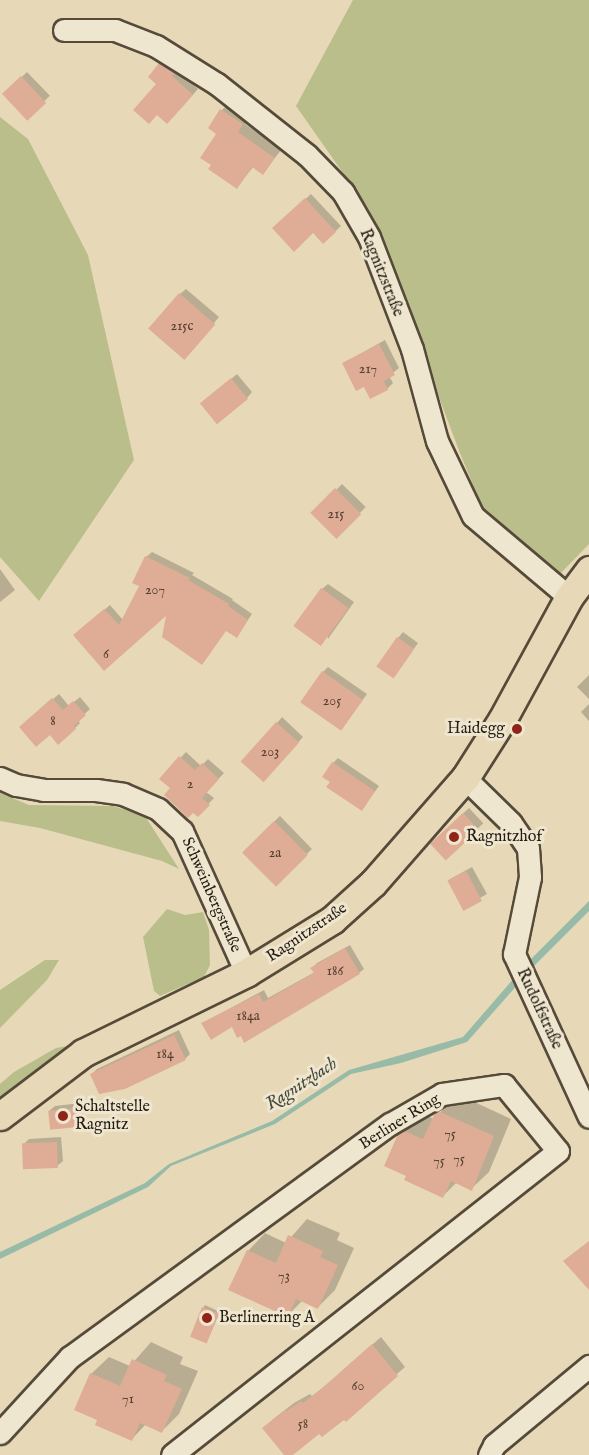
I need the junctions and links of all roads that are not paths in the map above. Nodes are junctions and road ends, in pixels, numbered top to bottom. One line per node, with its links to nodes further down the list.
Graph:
1 (64, 30): 3 (street, Ragnitzstraße)
2 (589, 570): 3 (main road, Ragnitzstraße)
3 (568, 597): 5 (main road, Ragnitzstraße)
4 (0, 778): 6 (street, Schweinbergstraße)
5 (465, 778): 6 (main road, Ragnitzstraße); 8 (street, Rudolfstraße)
6 (246, 973): 7 (main road, Ragnitzstraße)
7 (0, 1116)
8 (589, 1117)
9 (589, 1365): 12 (street)
10 (0, 1433): 11 (street, Berliner Ring)
11 (172, 1455)
12 (489, 1455)

